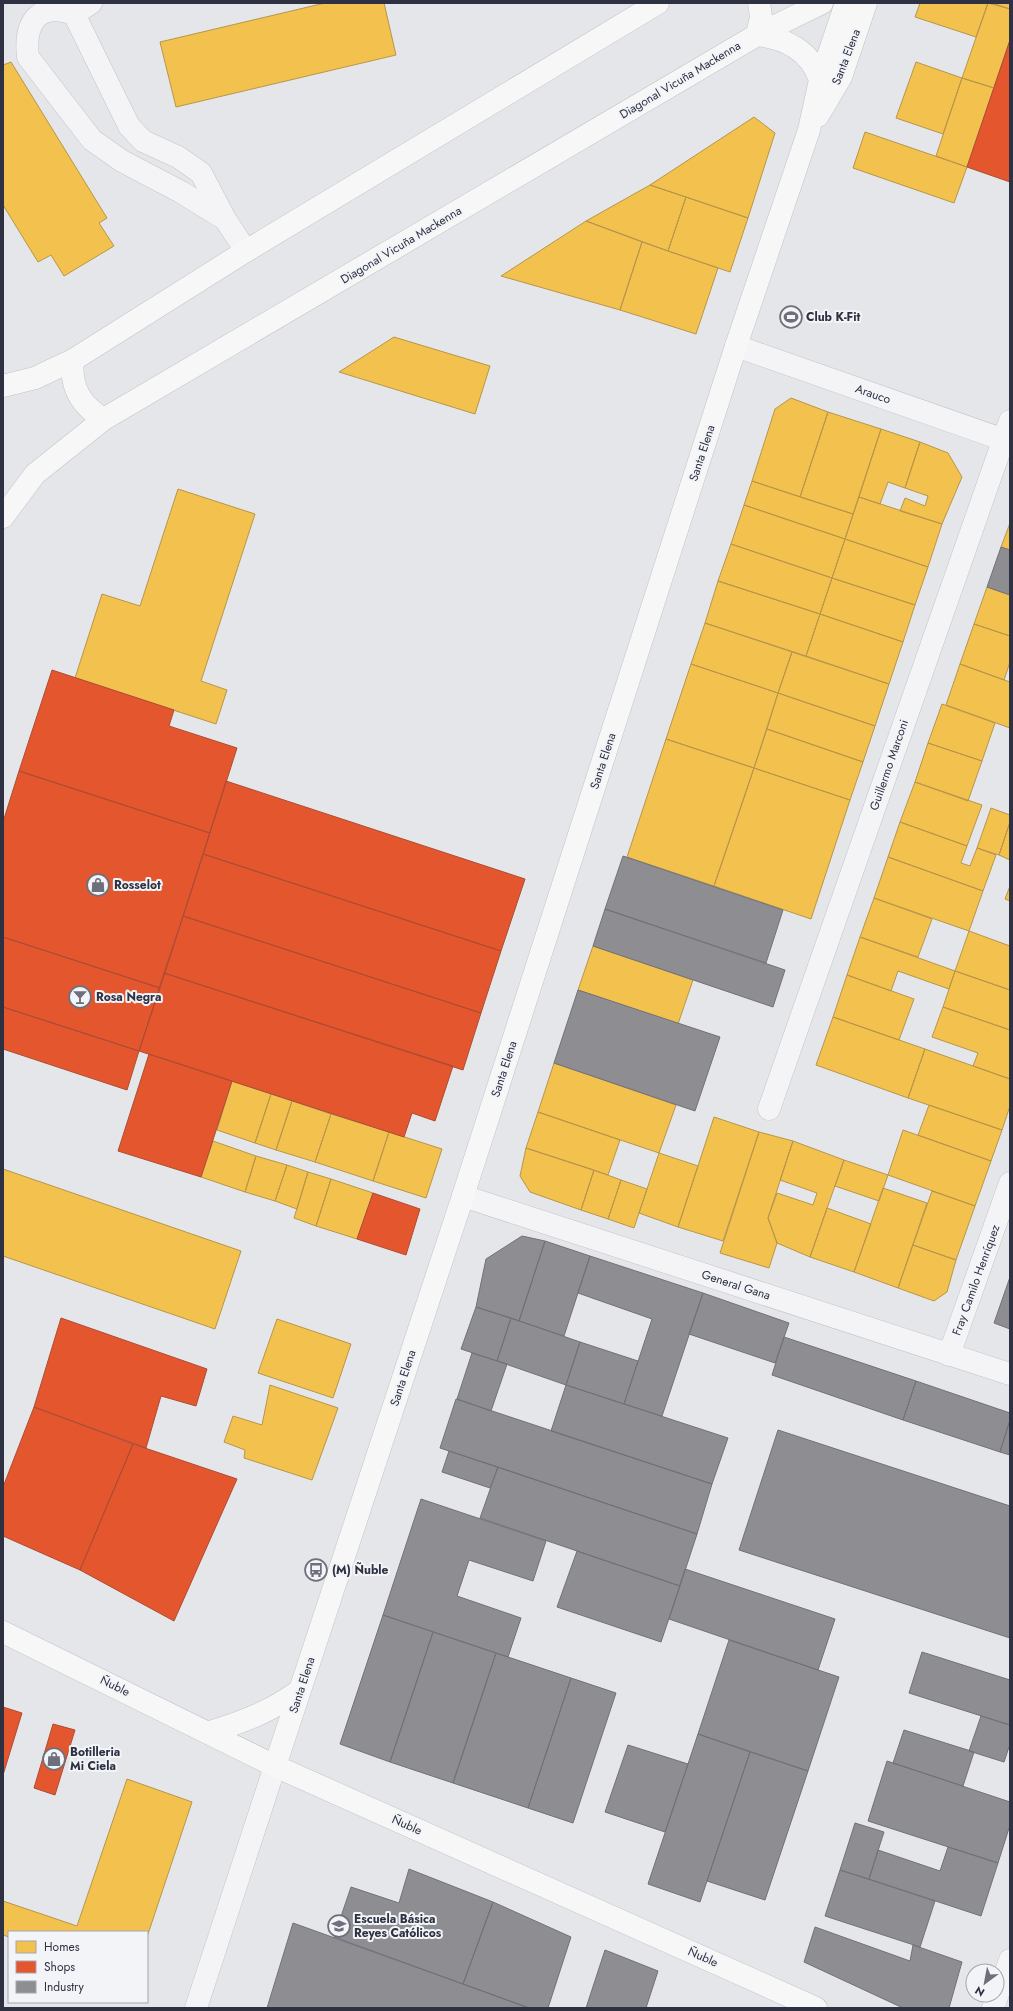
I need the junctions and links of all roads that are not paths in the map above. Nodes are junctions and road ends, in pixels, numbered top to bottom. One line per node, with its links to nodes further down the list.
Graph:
1 (658, 3): 11 (main road)
2 (759, 3): 7 (main road)
3 (822, 3): 7 (main road, Diagonal Vicuña Mackenna)
4 (846, 3): 8 (main road, Santa Elena)
5 (866, 3): 9 (main road, Santa Elena)
6 (83, 9): 10 (street); 10 (street)
7 (757, 35): 8 (main road); 15 (main road, Diagonal Vicuña Mackenna)
8 (820, 80): 9 (main road, Santa Elena)
9 (809, 130): 12 (main road, Santa Elena)
10 (225, 219): 11 (street)
11 (246, 251): 13 (main road)
12 (736, 346): 16 (street, Arauco); 20 (main road, Santa Elena)
13 (73, 360): 14 (main road); 15 (main road)
14 (3, 386)
15 (104, 419): 17 (main road, Diagonal Vicuña Mackenna)
16 (1008, 434): 18 (street, Guillermo Marconi)
17 (3, 517)
18 (769, 1109)
19 (1010, 1183): 21 (street, Fray Camilo Henríquez)
20 (463, 1196): 21 (street, General Gana); 24 (main road, Santa Elena)
21 (949, 1355): 22 (street, General Gana)
22 (1010, 1374)
23 (3, 1632): 25 (main road, Ñuble)
24 (300, 1690): 25 (main road); 26 (main road, Santa Elena)
25 (210, 1732): 26 (main road, Ñuble)
26 (275, 1766): 28 (street, Santa Elena); 29 (main road, Ñuble)
27 (1010, 1960): 30 (street)
28 (196, 2008)
29 (816, 2008)
30 (993, 2008)

